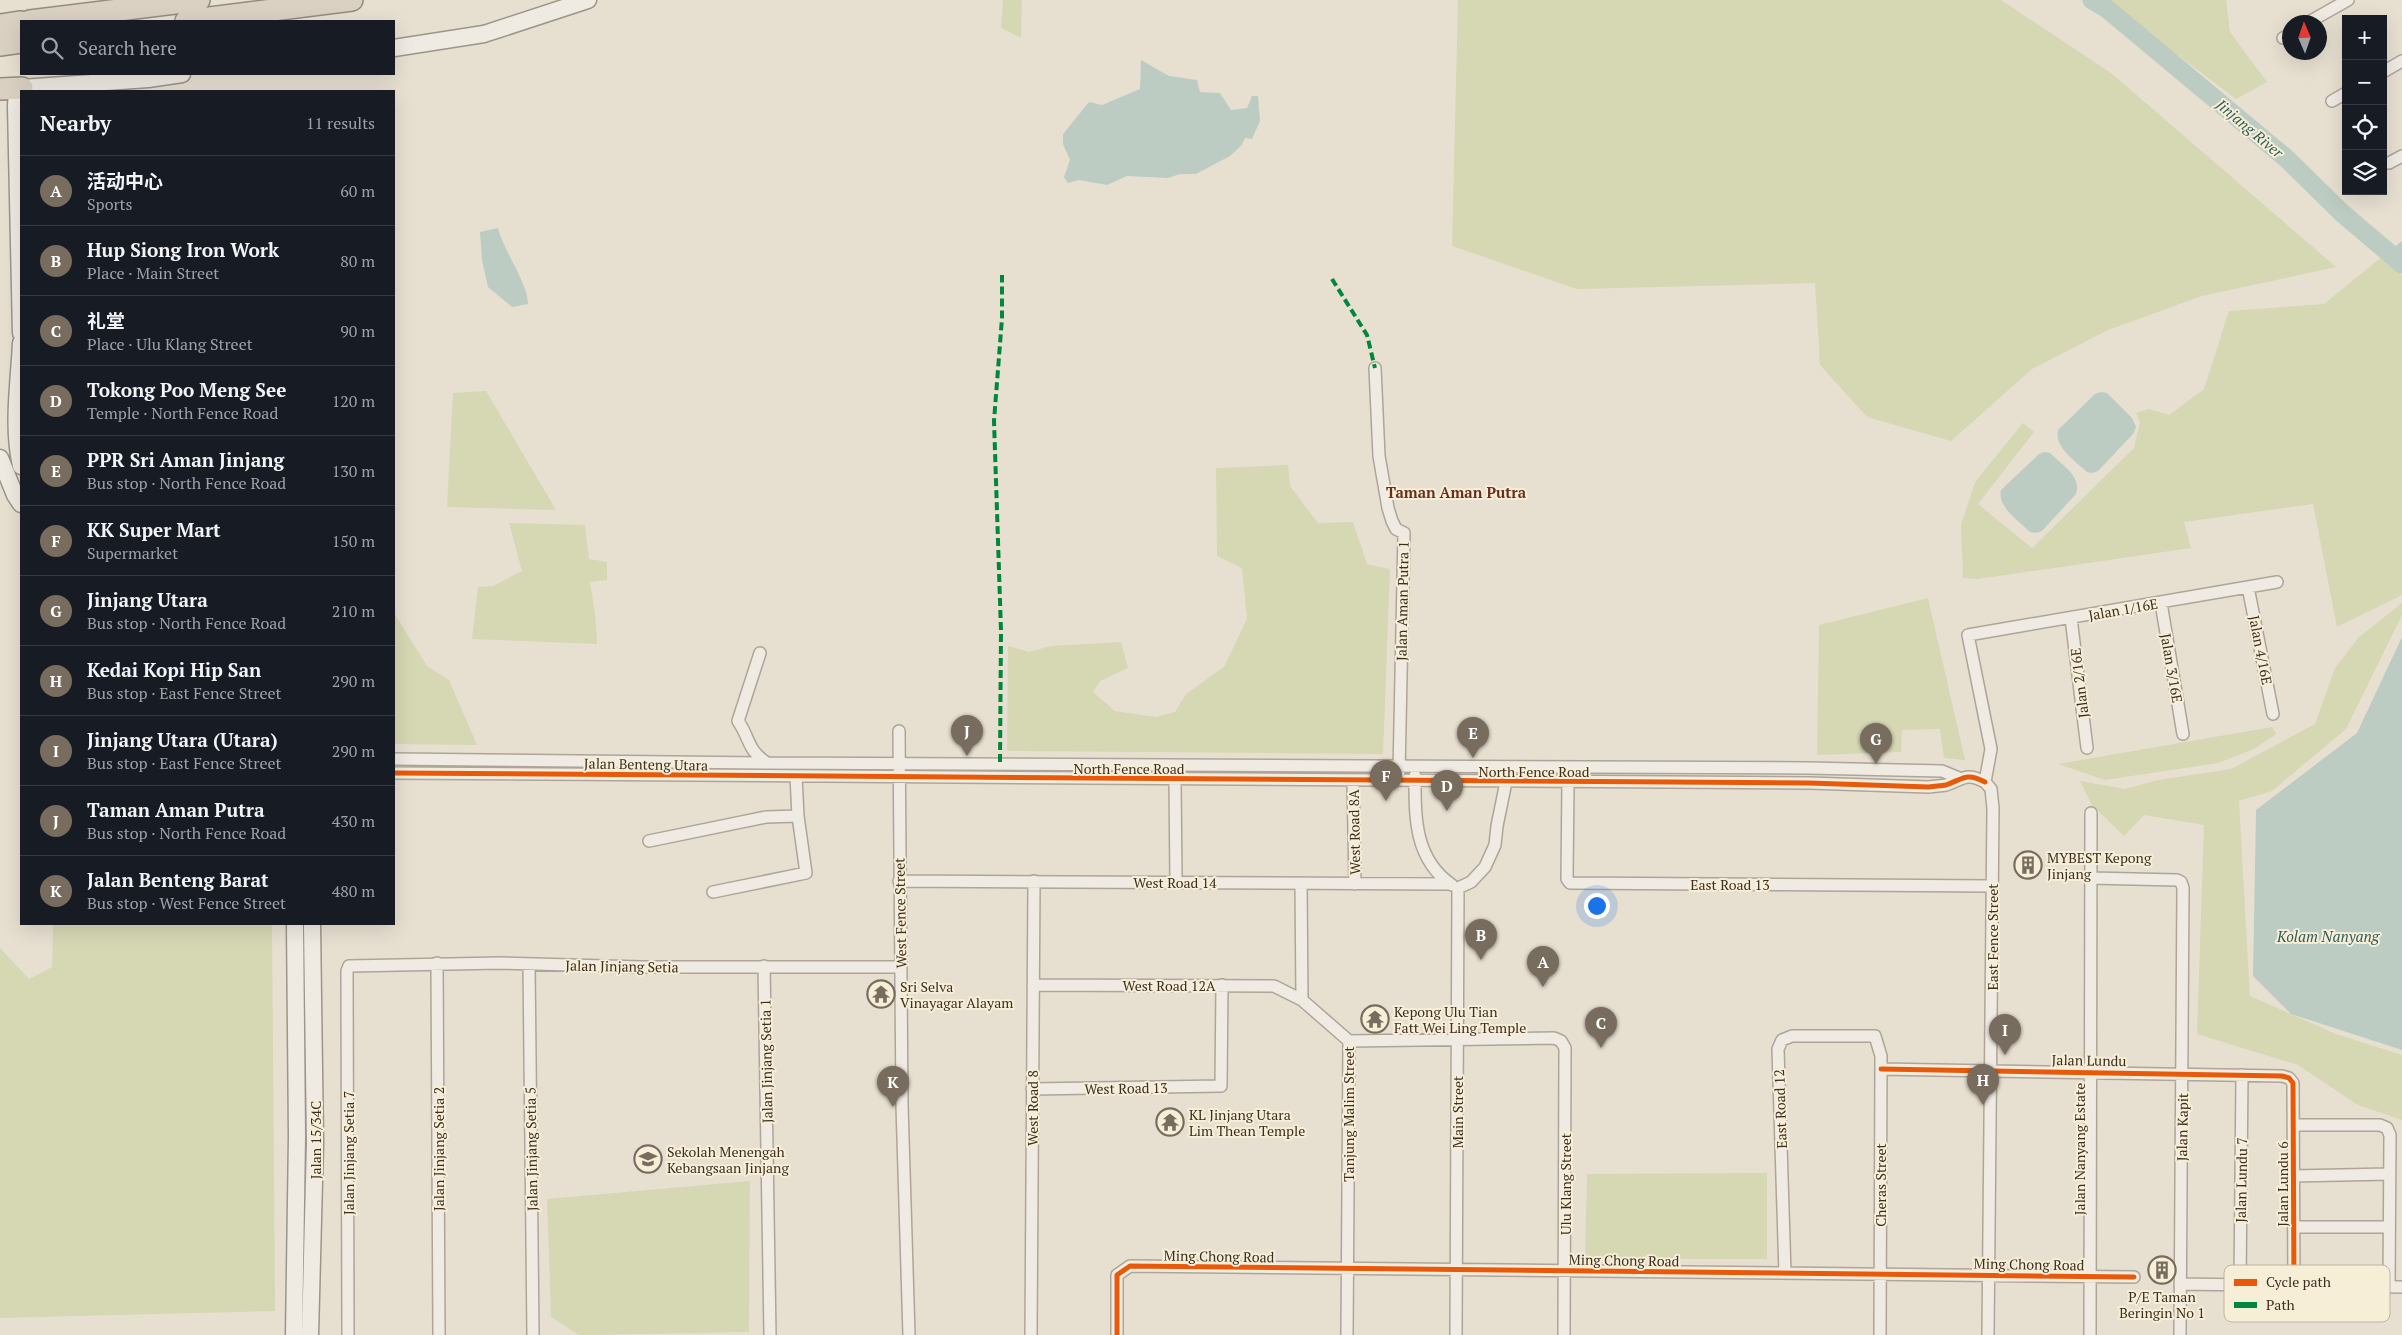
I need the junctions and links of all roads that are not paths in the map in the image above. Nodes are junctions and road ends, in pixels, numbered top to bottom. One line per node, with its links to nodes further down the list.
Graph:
1 (198, 0): 6 (highway)
2 (352, 0): 7 (highway)
3 (588, 0): 12 (street)
4 (2348, 0): 5 (street)
5 (2321, 15)
6 (38, 20)
7 (194, 20)
8 (20, 22): 9 (highway)
9 (0, 25)
10 (20, 42): 11 (highway)
11 (0, 45)
12 (395, 48)
13 (2402, 61): 14 (street)
14 (2387, 70)
15 (174, 75): 17 (street)
16 (0, 89): 19 (highway)
17 (66, 90)
18 (2342, 95): 20 (street)
19 (12, 98): 23 (street)
20 (2332, 101)
21 (2402, 156): 22 (street)
22 (2389, 163)
23 (20, 261)
24 (20, 359): 27 (street)
25 (1375, 368): 42 (street, Jalan Aman Putra 1)
26 (0, 458): 28 (street)
27 (20, 461)
28 (20, 502)
29 (2277, 582): 30 (street, Jalan 1/16E)
30 (2248, 587): 31 (street, Jalan 1/16E); 34 (street, Jalan 4/16E)
31 (2161, 603): 32 (street, Jalan 1/16E); 36 (street, Jalan 3/16E)
32 (2072, 618): 37 (street, Jalan 2/16E); 55 (street, Jalan 1/16E)
33 (760, 653): 40 (street)
34 (2273, 714)
35 (899, 731): 41 (street, West Fence Street)
36 (2183, 734)
37 (2087, 748)
38 (395, 759): 40 (street, Jalan Benteng Utara)
39 (1000, 762): 41 (street, North Fence Road); 42 (street, North Fence Road); 47 (street)
40 (767, 763): 41 (street, Jalan Benteng Utara)
41 (898, 763): 46 (street, West Fence Street)
42 (1399, 766): 43 (street, North Fence Road); 51 (street, Jalan Aman Putra 1)
43 (1415, 766): 48 (street, North Fence Road); 52 (street)
44 (395, 773): 45 (street, Jalan Benteng Utara)
45 (796, 776): 46 (street, Jalan Benteng Utara); 57 (street)
46 (898, 778): 47 (street, North Fence Road); 60 (street, West Fence Street)
47 (1000, 778): 49 (street, North Fence Road)
48 (1959, 778): 54 (street, North Fence Road); 55 (street, North Fence Road)
49 (1175, 780): 50 (street, North Fence Road); 62 (street)
50 (1353, 781): 51 (street, North Fence Road); 64 (street, West Road 8A)
51 (1399, 781): 52 (street, North Fence Road)
52 (1415, 781): 53 (street, North Fence Road); 65 (street)
53 (1506, 782): 54 (street, North Fence Road); 65 (street)
54 (1568, 782): 66 (street, East Road 13)
55 (1986, 782): 66 (street, East Fence Street)
56 (2091, 814): 59 (street, Jalan Nanyang Estate)
57 (798, 816): 58 (street); 67 (street)
58 (649, 841)
59 (2091, 878): 83 (street, Jalan Nanyang Estate); 84 (street, Jalan Kapit)
60 (899, 880): 61 (street, West Road 14); 73 (street, West Fence Street)
61 (1034, 881): 62 (street, West Road 14); 75 (street, West Road 8)
62 (1176, 882): 63 (street, West Road 14)
63 (1301, 883): 64 (street, West Road 14); 77 (street)
64 (1355, 884): 65 (street, West Road 14)
65 (1454, 886): 79 (street, Main Street)
66 (1992, 886): 82 (street, East Fence Street)
67 (713, 892)
68 (294, 925): 106 (street, Jalan 15/34C)
69 (312, 925): 107 (street, Jalan 15/34C)
70 (437, 963): 71 (street, Jalan Jinjang Setia); 74 (street, Jalan Jinjang Setia); 109 (street, Jalan Jinjang Setia 2)
71 (529, 964): 72 (street, Jalan Jinjang Setia); 110 (street, Jalan Jinjang Setia 5)
72 (764, 966): 73 (street, Jalan Jinjang Setia); 111 (street, Jalan Jinjang Setia 1)
73 (901, 967): 112 (street, West Fence Street)
74 (347, 971): 108 (street, Jalan Jinjang Setia 7)
75 (1033, 984): 76 (street, West Road 12A); 87 (street, West Road 8)
76 (1222, 985): 77 (street, West Road 12A); 87 (street, West Road 13)
77 (1302, 1000): 80 (street, Tanjung Malim Street)
78 (1875, 1036): 81 (street, Cheras Street); 99 (street, East Road 12)
79 (1457, 1039): 80 (street); 97 (street, Main Street); 98 (street, Ulu Klang Street)
80 (1349, 1041): 96 (street, Tanjung Malim Street)
81 (1881, 1069): 82 (street, Jalan Lundu); 100 (street, Cheras Street)
82 (1991, 1069): 83 (street, Jalan Lundu); 101 (street, East Fence Street)
83 (2091, 1071): 84 (street, Jalan Lundu); 102 (street, Jalan Nanyang Estate)
84 (2182, 1073): 85 (street, Jalan Lundu); 104 (street, Jalan Kapit)
85 (2242, 1075): 86 (street, Jalan Lundu); 93 (street, Jalan Lundu 7)
86 (2293, 1083): 88 (street, Jalan Lundu 6)
87 (1032, 1089): 113 (street, West Road 8)
88 (2293, 1125): 89 (street); 90 (street, Jalan Lundu 6)
89 (2390, 1174): 90 (street); 92 (street)
90 (2294, 1176): 91 (street, Jalan Lundu 6)
91 (2294, 1226): 92 (street); 94 (street, Jalan Lundu 6)
92 (2389, 1226): 95 (street)
93 (2240, 1265)
94 (2294, 1265)
95 (2389, 1265)
96 (1347, 1268): 97 (street, Ming Chong Road); 114 (street, Ming Chong Road); 115 (street, Tanjung Malim Street)
97 (1457, 1269): 98 (street, Ming Chong Road); 116 (street, Main Street)
98 (1565, 1270): 99 (street, Ming Chong Road); 117 (street, Ulu Klang Street)
99 (1785, 1273): 100 (street, Ming Chong Road)
100 (1880, 1274): 101 (street, Ming Chong Road); 118 (street, Cheras Street)
101 (1989, 1275): 102 (street, Ming Chong Road); 119 (street, East Fence Street)
102 (2090, 1276): 103 (street, Ming Chong Road); 120 (street, Jalan Nanyang Estate)
103 (2134, 1277)
104 (2180, 1284): 105 (street); 121 (street, Jalan Kapit)
105 (2224, 1285)
106 (294, 1335)
107 (310, 1335)
108 (348, 1335)
109 (439, 1335)
110 (532, 1335)
111 (770, 1335)
112 (909, 1335)
113 (1031, 1335)
114 (1117, 1335)
115 (1347, 1335)
116 (1456, 1335)
117 (1564, 1335)
118 (1880, 1335)
119 (1988, 1335)
120 (2090, 1335)
121 (2180, 1335)

